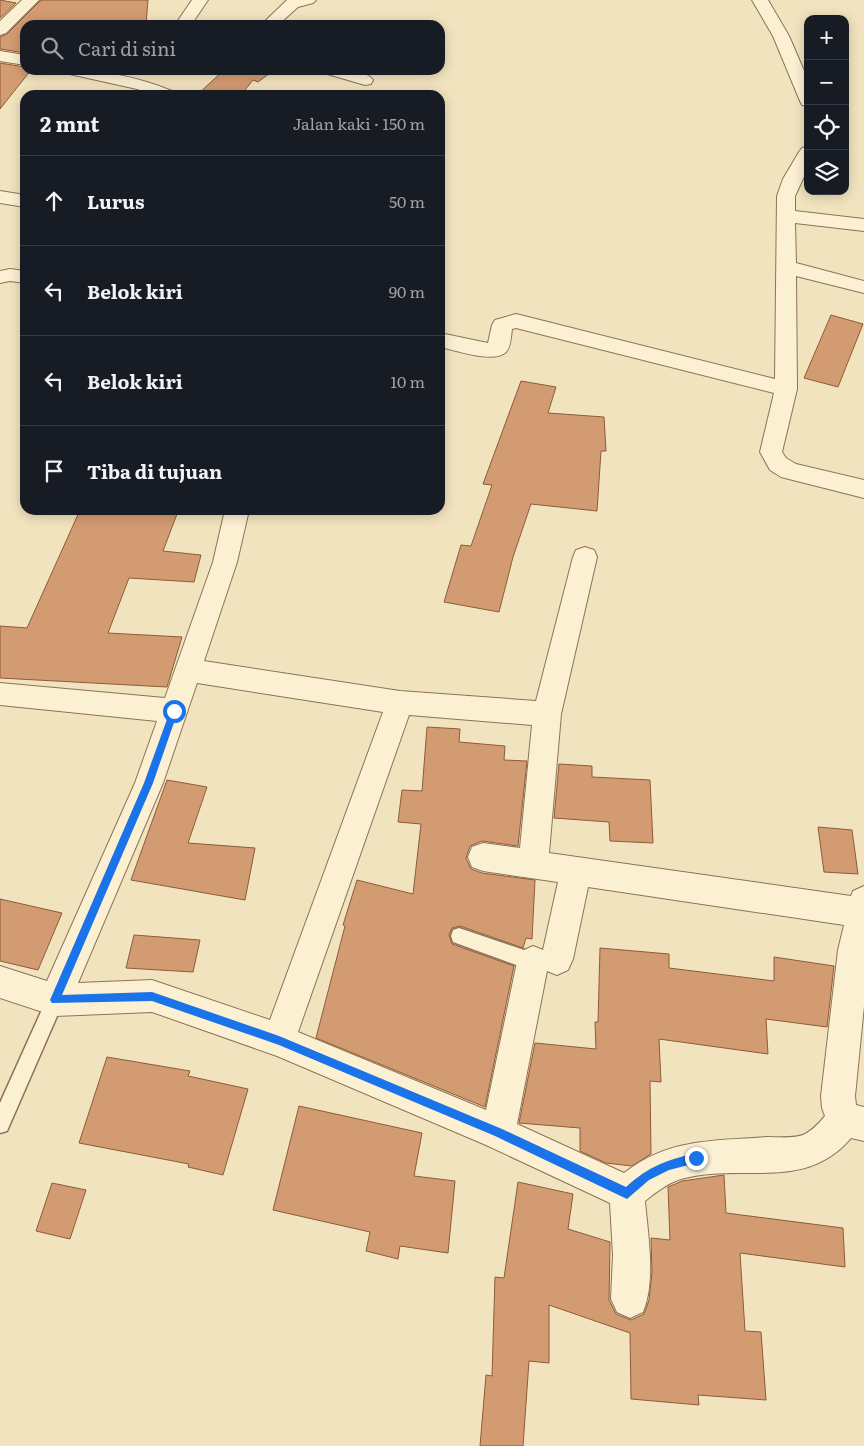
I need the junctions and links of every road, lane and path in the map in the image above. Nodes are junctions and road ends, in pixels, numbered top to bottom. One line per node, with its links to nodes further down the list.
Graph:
1 (31, 0): 8 (street)
2 (200, 0): 6 (street)
3 (271, 0): 5 (street)
4 (760, 0): 17 (street)
5 (301, 2): 7 (street)
6 (186, 20)
7 (276, 20)
8 (0, 30)
9 (0, 56): 10 (street)
10 (20, 59)
11 (95, 75): 15 (street)
12 (149, 75): 15 (street)
13 (348, 75): 14 (street)
14 (365, 80)
15 (142, 85): 16 (street)
16 (157, 90)
17 (804, 91)
18 (804, 159): 21 (street)
19 (0, 197): 20 (street)
20 (20, 200)
21 (786, 216): 22 (street); 23 (street)
22 (864, 225)
23 (786, 267): 26 (street); 28 (street)
24 (20, 276): 25 (street)
25 (0, 277)
26 (864, 287)
27 (445, 341): 28 (street)
28 (786, 389): 29 (street)
29 (864, 489)
30 (236, 515): 32 (street)
31 (585, 557): 36 (street)
32 (188, 670): 34 (street); 35 (street)
33 (0, 694): 35 (street)
34 (400, 703): 36 (street); 45 (street)
35 (174, 711): 44 (street)
36 (548, 714): 38 (street)
37 (483, 857): 38 (street)
38 (533, 864): 39 (street)
39 (576, 871): 40 (street); 42 (street)
40 (863, 907): 46 (street)
41 (460, 936): 42 (lane)
42 (545, 960): 48 (street)
43 (0, 982): 44 (street)
44 (55, 1000): 45 (street); 47 (lane)
45 (279, 1040): 48 (street)
46 (855, 1122): 49 (street)
47 (0, 1124)
48 (498, 1133): 49 (street)
49 (627, 1193): 50 (street)
50 (630, 1299)

